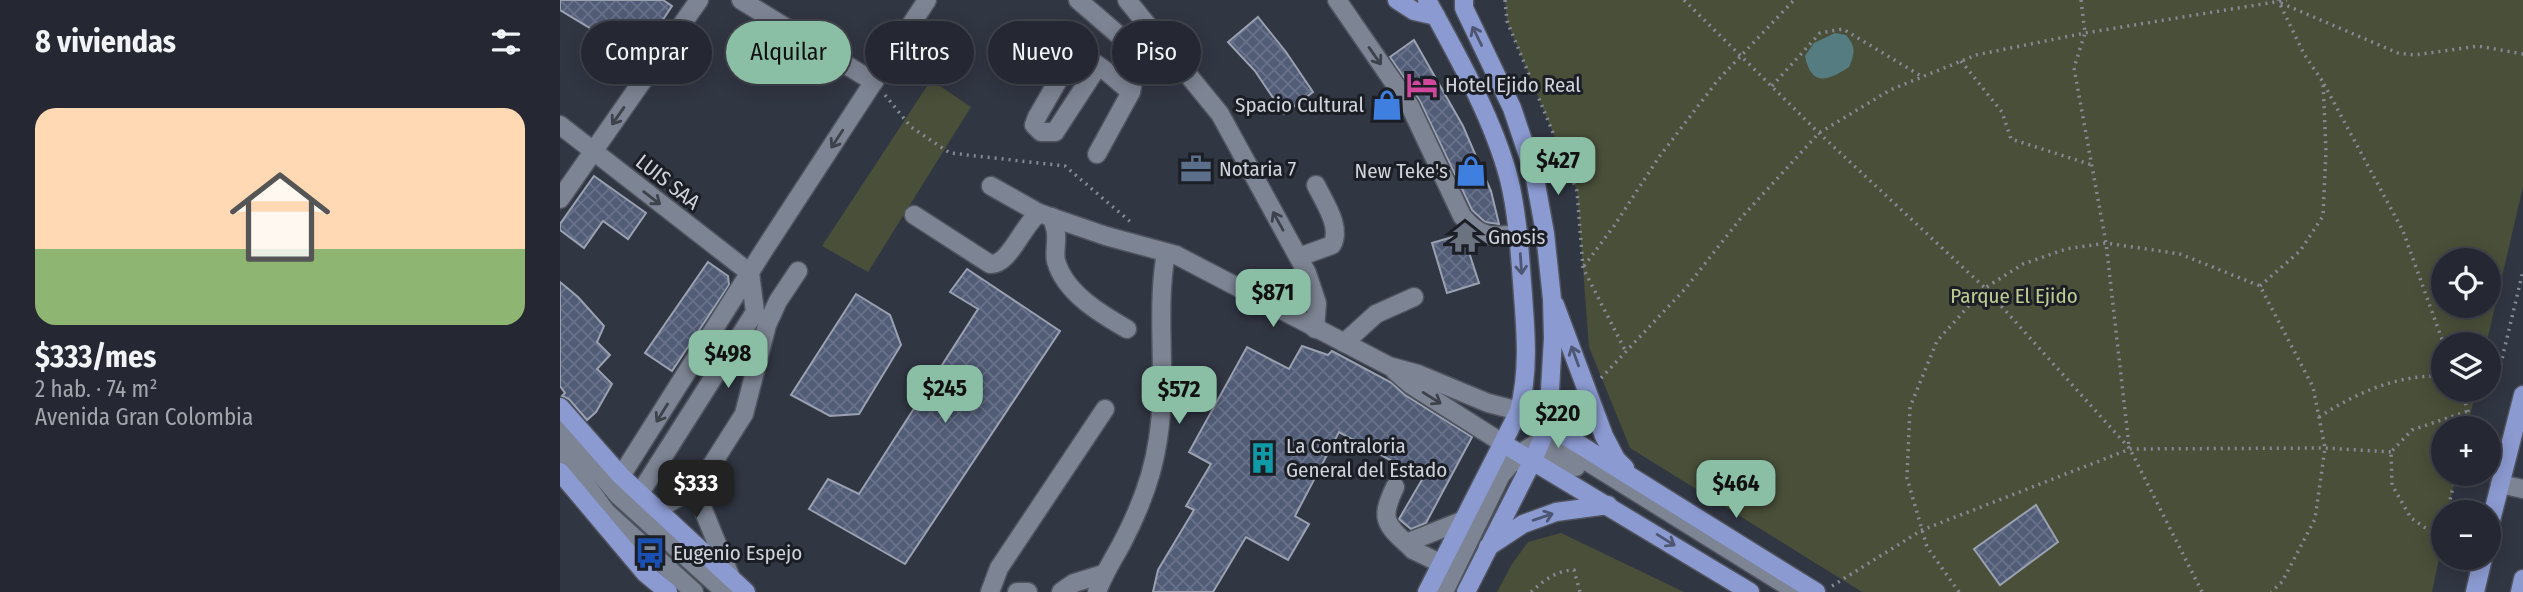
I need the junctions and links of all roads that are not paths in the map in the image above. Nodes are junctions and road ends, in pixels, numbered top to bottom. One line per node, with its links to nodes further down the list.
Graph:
1 (699, 0): 17 (street, one-way to 17)
2 (741, 0): 13 (street)
3 (927, 0): 11 (street)
4 (1078, 0): 15 (street)
5 (1127, 0): 26 (street, one-way to 5)
6 (1337, 0): 24 (street, one-way to 24)
7 (1397, 0): 10 (main road)
8 (1427, 0): 10 (main road)
9 (1462, 3): 10 (main road); 30 (main road, one-way to 9)
10 (1436, 16): 24 (main road)
11 (913, 21)
12 (1098, 66): 15 (street)
13 (865, 76)
14 (873, 84): 28 (street, one-way to 28)
15 (1131, 92): 18 (street)
16 (560, 125): 17 (street, LUIS SAA)
17 (592, 153): 21 (street); 28 (street, LUIS SAA, one-way to 28)
18 (1097, 154)
19 (1315, 185): 26 (street)
20 (991, 186): 23 (street)
21 (560, 199)
22 (914, 215): 23 (street)
23 (1046, 215): 25 (street); 31 (street)
24 (1519, 234): 38 (main road, one-way to 38)
25 (1166, 253): 32 (street); 59 (street)
26 (1298, 257): 32 (street)
27 (798, 271): 48 (street)
28 (750, 273): 44 (street, one-way to 44); 51 (street)
29 (1414, 297): 33 (street)
30 (1552, 299): 40 (main road); 46 (main road, one-way to 30)
31 (1127, 329)
32 (1315, 329): 33 (street)
33 (1344, 343): 34 (street)
34 (1389, 366): 38 (street); 42 (street, one-way to 42)
35 (2523, 395): 45 (main road)
36 (560, 407): 44 (main road)
37 (1105, 409): 66 (street)
38 (1519, 411): 40 (main road); 42 (main road)
39 (560, 426): 61 (street)
40 (1544, 433): 42 (main road); 46 (main road); 78 (street)
41 (560, 448): 64 (street)
42 (1519, 452): 52 (main road); 54 (main road); 56 (main road); 73 (street); 74 (street); 77 (street)
43 (560, 472): 63 (main road)
44 (621, 476): 51 (main road)
45 (2501, 480)
46 (1637, 481): 62 (main road)
47 (2501, 484): 50 (street)
48 (699, 485): 53 (street); 61 (street)
49 (1395, 486): 55 (street)
50 (2523, 489)
51 (639, 493): 53 (main road)
52 (1608, 505): 56 (main road, one-way to 52); 76 (main road, one-way to 76)
53 (657, 510): 61 (main road)
54 (1464, 520): 55 (street); 57 (main road)
55 (1406, 544): 57 (street)
56 (1486, 549): 75 (main road)
57 (1442, 564): 72 (main road)
58 (2480, 570): 79 (main road)
59 (1103, 574): 69 (street); 70 (street); 71 (street)
60 (2523, 579): 80 (main road)
61 (728, 585): 65 (main road)
62 (1823, 589)
63 (668, 592)
64 (694, 592)
65 (746, 592)
66 (990, 592)
67 (1017, 592): 68 (street)
68 (1028, 592)
69 (1061, 592)
70 (1078, 592)
71 (1097, 592)
72 (1427, 592)
73 (1444, 592)
74 (1457, 592)
75 (1466, 592)
76 (1750, 592)
77 (1779, 592)
78 (1797, 592)
79 (2475, 592)
80 (2520, 592)

